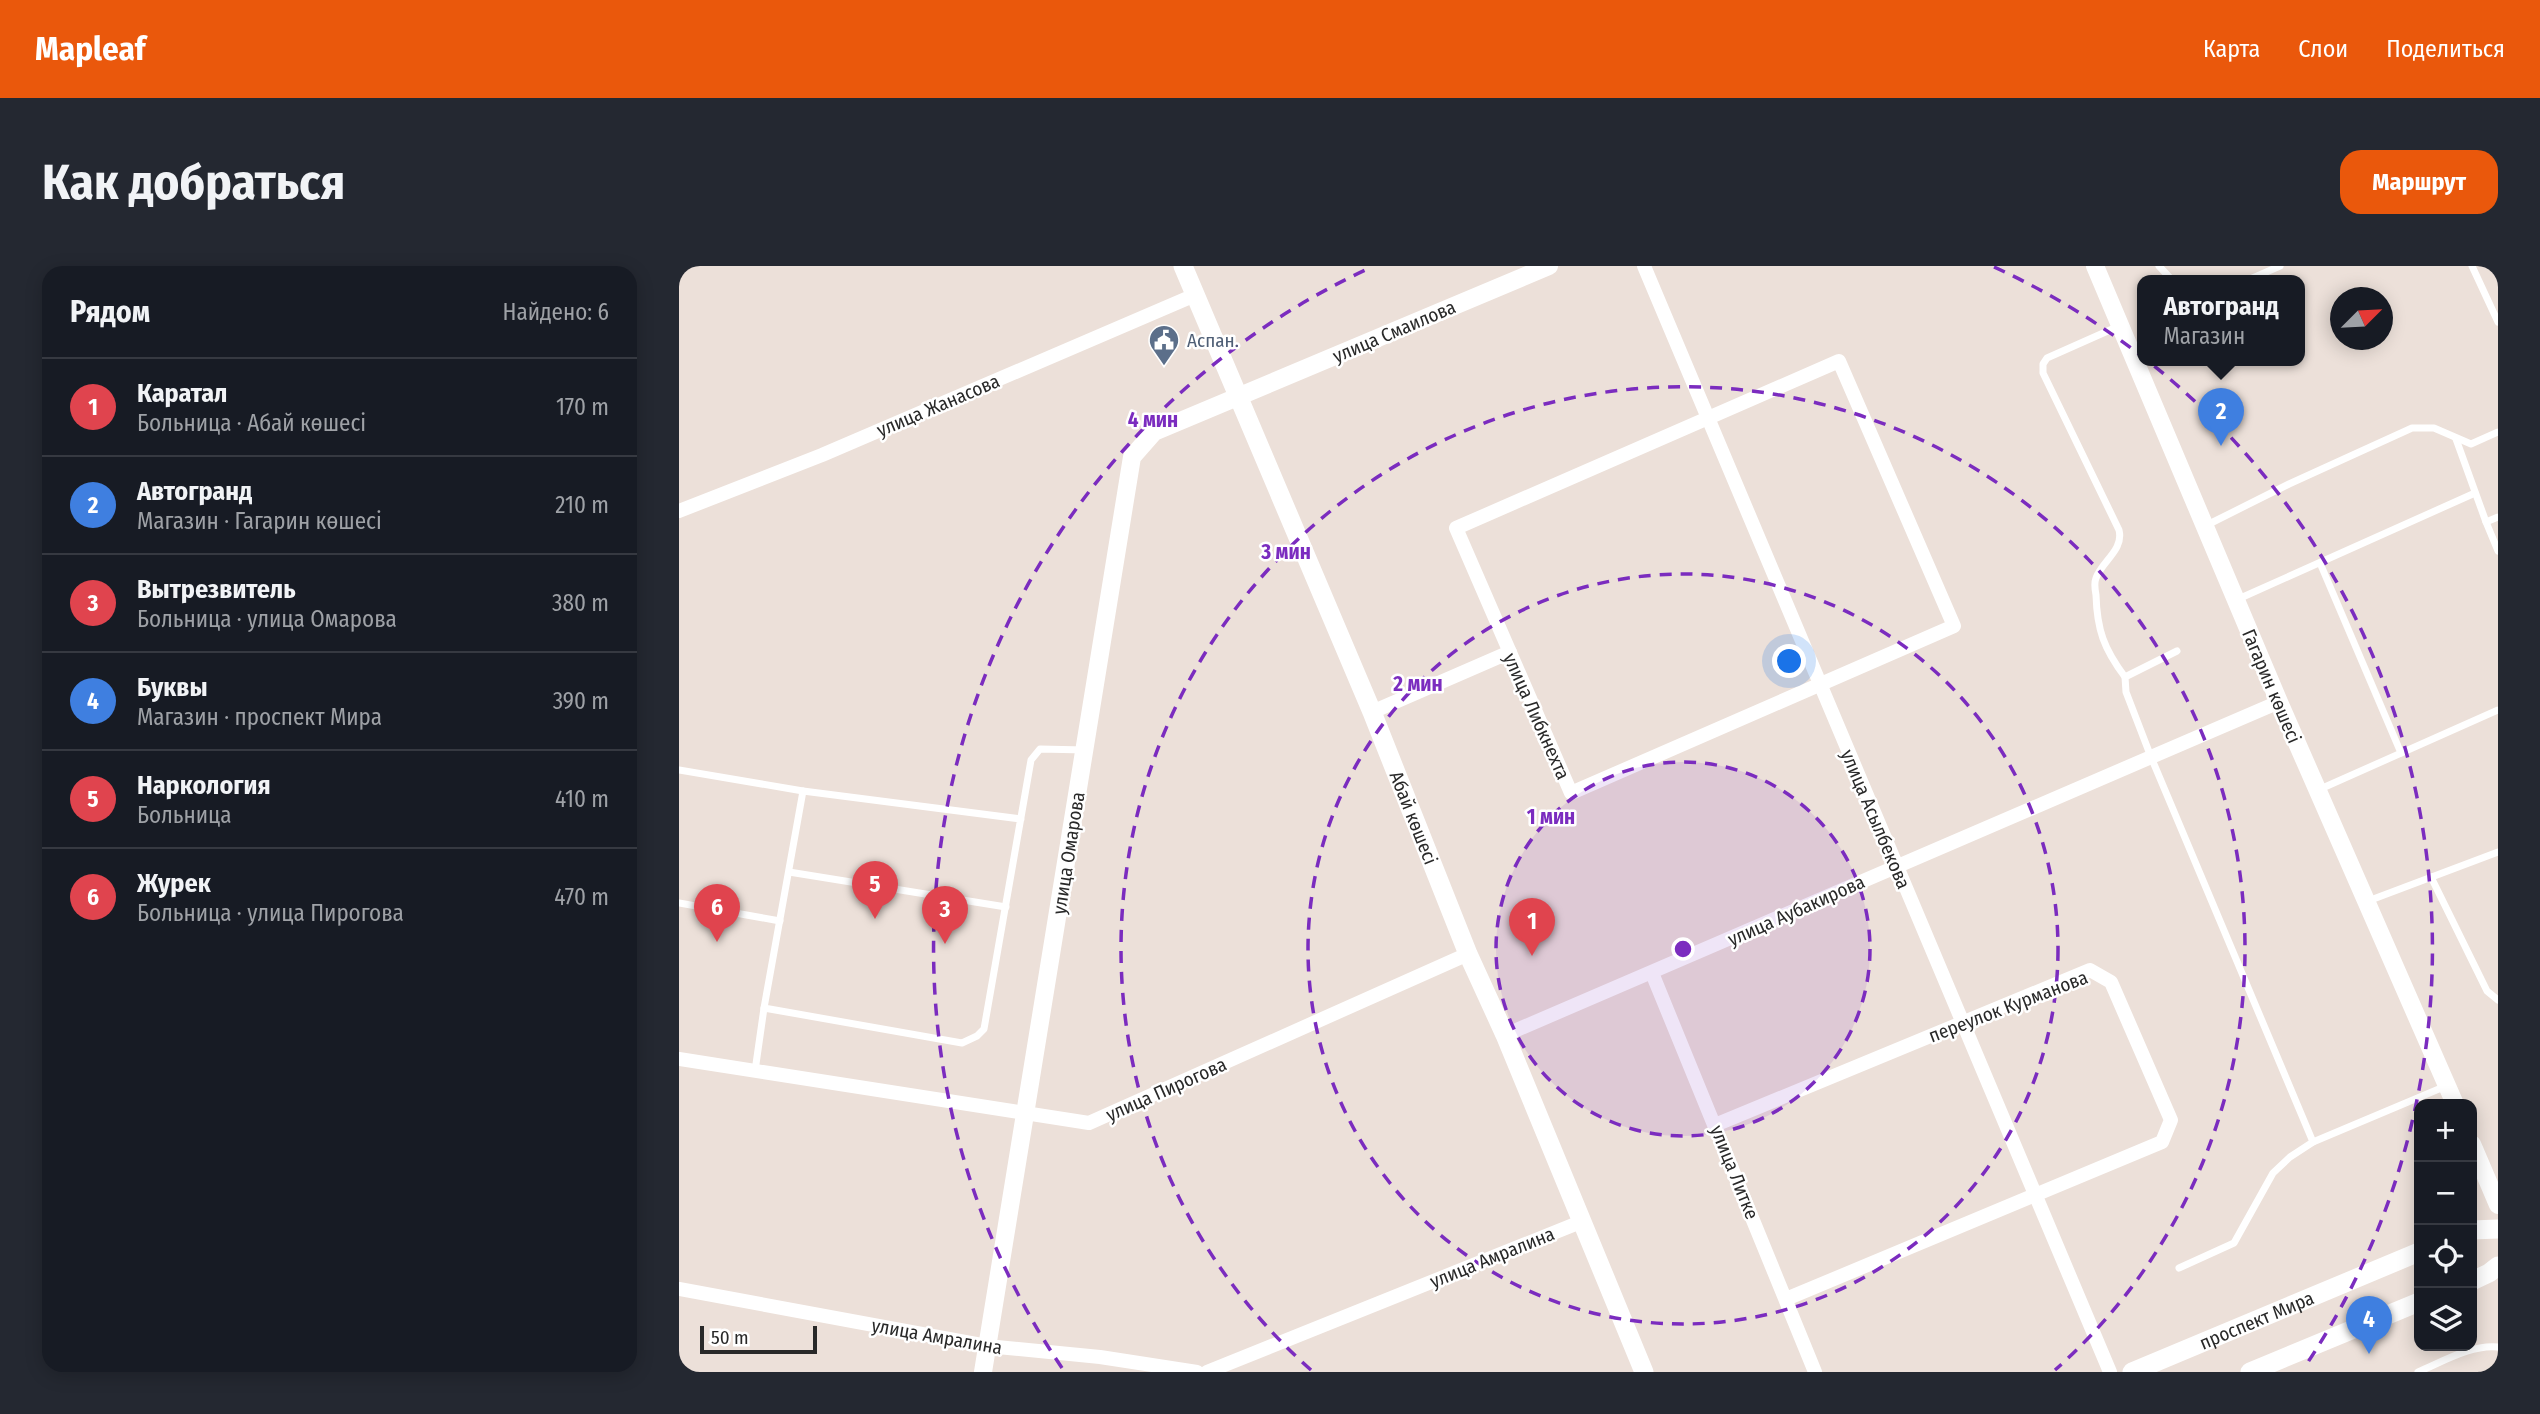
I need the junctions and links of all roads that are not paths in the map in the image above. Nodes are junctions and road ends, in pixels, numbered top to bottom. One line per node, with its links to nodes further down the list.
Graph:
1 (1184, 266): 8 (main road, Абай көшесі)
2 (1549, 266): 11 (street, улица Смаилова)
3 (1644, 266): 12 (street, улица Асылбекова)
4 (2095, 266): 10 (street, Гагарин көшесі)
5 (2280, 266): 7 (lane)
6 (2472, 266): 9 (lane)
7 (2259, 275)
8 (1195, 295): 11 (main road, Абай көшесі); 16 (street, улица Жанасова)
9 (2498, 322)
10 (2120, 326): 19 (street, Гагарин көшесі); 25 (lane)
11 (1238, 397): 29 (main road, Абай көшесі); 30 (street, улица Омарова)
12 (1708, 418): 24 (street, улица Либкнехта); 26 (street, улица Асылбекова); 26 (street, улица Либкнехта)
13 (2498, 432): 14 (lane)
14 (2456, 439): 15 (lane); 19 (lane)
15 (2475, 492): 18 (lane); 21 (lane)
16 (679, 511)
17 (2498, 517): 18 (lane)
18 (2486, 522): 20 (lane)
19 (2204, 526): 22 (street, Гагарин көшесі)
20 (2498, 551)
21 (2320, 563): 22 (lane); 31 (lane)
22 (2235, 600): 27 (street, Гагарин көшесі)
23 (2177, 651): 25 (lane)
24 (1510, 652): 26 (street, улица Либкнехта); 29 (street)
25 (2125, 677): 32 (lane)
26 (1819, 685): 38 (street, улица Асылбекова)
27 (2279, 702): 32 (street, улица Аубакирова); 34 (street, Гагарин көшесі)
28 (2498, 710): 31 (lane)
29 (1372, 712): 45 (main road, Абай көшесі)
30 (1085, 750): 36 (lane); 55 (street, улица Омарова)
31 (2401, 753): 34 (lane)
32 (2151, 757): 38 (street, улица Аубакирова); 57 (lane)
33 (679, 770): 35 (lane)
34 (2317, 790): 41 (street, Гагарин көшесі)
35 (803, 791): 36 (lane); 39 (lane)
36 (1021, 819): 43 (lane)
37 (2498, 852): 40 (lane)
38 (1896, 867): 46 (street, улица Аубакирова); 49 (street, улица Асылбекова)
39 (789, 872): 43 (lane); 44 (lane)
40 (2431, 877): 41 (lane); 47 (lane)
41 (2367, 901): 53 (street, Гагарин көшесі)
42 (679, 902): 44 (lane)
43 (1006, 907): 48 (lane)
44 (780, 921): 48 (lane)
45 (1468, 954): 50 (main road, Абай көшесі); 55 (street, улица Пирогова)
46 (1652, 973): 50 (street, улица Аубакирова); 56 (street, улица Литке)
47 (2498, 1000)
48 (764, 1008): 52 (lane)
49 (1963, 1023): 56 (street, переулок Курманова); 59 (street, улица Асылбекова); 59 (street, переулок Курманова)
50 (1505, 1035): 61 (main road, Абай көшесі)
51 (679, 1059): 52 (street, улица Пирогова)
52 (755, 1071): 55 (street, улица Пирогова)
53 (2447, 1086): 54 (street, Гагарин көшесі); 57 (lane)
54 (2453, 1099)
55 (1026, 1113): 71 (street, улица Омарова)
56 (1715, 1125): 69 (street, улица Литке)
57 (2313, 1142): 66 (lane)
58 (2477, 1156): 60 (street)
59 (2035, 1194): 69 (street, переулок Курманова); 78 (street, улица Асылбекова)
60 (2498, 1205)
61 (1583, 1221): 75 (street, улица Амралина); 76 (main road, Абай көшесі)
62 (2498, 1229): 63 (main road)
63 (2477, 1230)
64 (2414, 1254): 79 (main road, проспект Мира)
65 (2498, 1266): 67 (main road)
66 (2179, 1268)
67 (2477, 1279)
68 (679, 1289): 71 (street, улица Амралина)
69 (1786, 1299): 77 (street, улица Литке)
70 (2414, 1304): 80 (main road)
71 (987, 1346): 73 (street, улица Омарова); 74 (street, улица Амралина)
72 (2498, 1347): 81 (lane)
73 (983, 1372)
74 (1198, 1372)
75 (1207, 1372)
76 (1644, 1372)
77 (1815, 1372)
78 (2110, 1372)
79 (2132, 1372)
80 (2250, 1372)
81 (2418, 1372)

